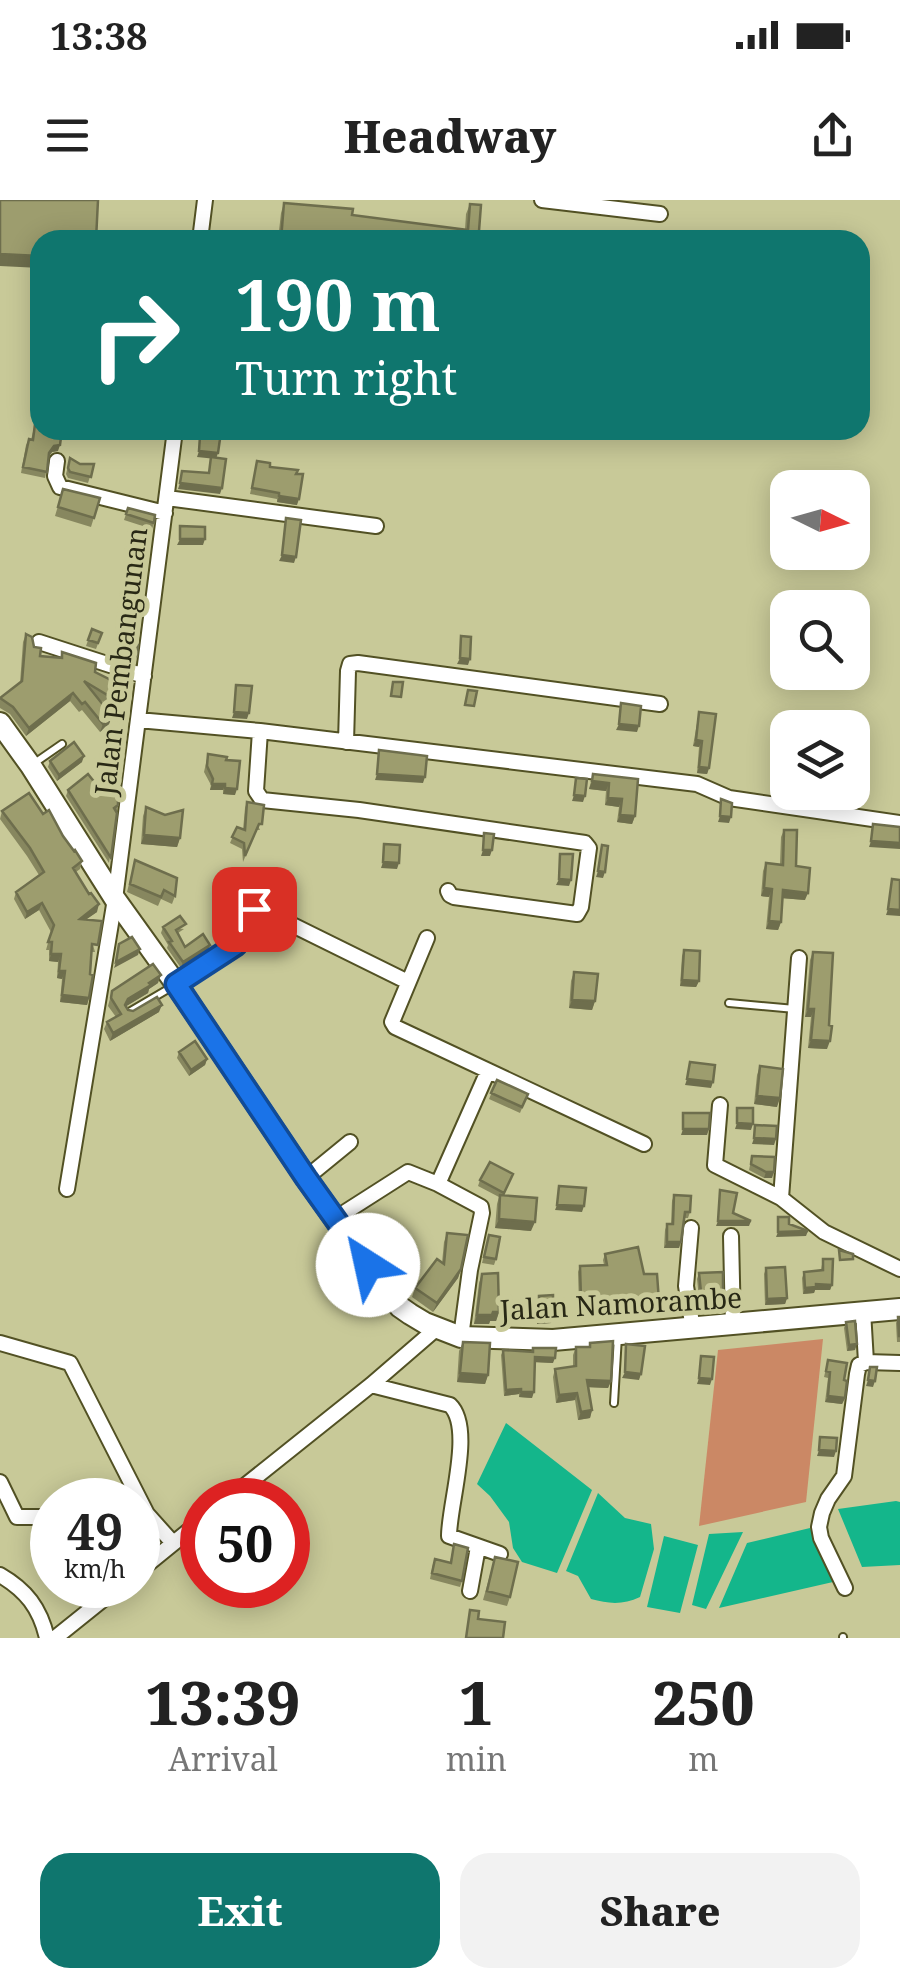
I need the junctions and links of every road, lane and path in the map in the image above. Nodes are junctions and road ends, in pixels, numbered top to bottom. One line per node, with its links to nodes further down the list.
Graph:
1 (205, 200): 4 (street)
2 (542, 200): 3 (street)
3 (660, 214)
4 (201, 230)
5 (175, 440): 7 (street, Jalan Pembangunan)
6 (58, 462): 7 (street)
7 (166, 506): 8 (street); 10 (street, Jalan Pembangunan)
8 (376, 526)
9 (38, 642): 10 (street)
10 (144, 676): 12 (street, Jalan Pembangunan)
11 (660, 704): 15 (street)
12 (138, 720): 14 (street); 20 (street, Jalan Pembangunan)
13 (0, 723): 17 (main road, Jalan Namorambe)
14 (260, 731): 15 (street); 19 (street)
15 (346, 742): 18 (street)
16 (62, 744): 17 (lane)
17 (30, 766): 20 (main road, Jalan Namorambe)
18 (900, 823)
19 (448, 891)
20 (114, 899): 24 (main road, Jalan Namorambe); 34 (street, Jalan Pembangunan)
21 (427, 938): 23 (street)
22 (799, 958): 26 (street)
23 (408, 982): 24 (street); 28 (street)
24 (176, 984): 27 (lane); 32 (main road, Jalan Namorambe)
25 (730, 1003): 26 (lane)
26 (796, 1009): 35 (street)
27 (128, 1012)
28 (488, 1071): 31 (street); 33 (street)
29 (720, 1105): 35 (street)
30 (350, 1142): 32 (street)
31 (644, 1144)
32 (306, 1178): 36 (main road, Jalan Namorambe)
33 (438, 1184): 36 (street); 46 (street)
34 (66, 1190)
35 (781, 1198): 39 (street)
36 (336, 1218): 43 (main road, Jalan Namorambe)
37 (691, 1228): 44 (street)
38 (731, 1236): 42 (street)
39 (900, 1269)
40 (900, 1309): 41 (main road, Jalan Namorambe)
41 (863, 1312): 42 (main road, Jalan Namorambe); 48 (street)
42 (734, 1325): 44 (main road, Jalan Namorambe)
43 (436, 1328): 46 (main road, Jalan Namorambe); 50 (street)
44 (693, 1328): 45 (main road, Jalan Namorambe)
45 (618, 1335): 46 (main road, Jalan Namorambe); 51 (lane)
46 (461, 1337)
47 (0, 1344): 52 (street)
48 (866, 1362): 49 (street); 63 (street)
49 (900, 1362)
50 (370, 1385): 53 (street); 59 (street)
51 (614, 1403)
52 (125, 1478)
53 (254, 1478)
54 (0, 1482): 55 (street)
55 (30, 1517)
56 (160, 1530): 58 (street)
57 (180, 1538): 58 (street)
58 (174, 1543): 60 (street)
59 (478, 1547): 61 (street); 64 (street)
60 (160, 1554)
61 (500, 1554)
62 (0, 1575): 66 (street)
63 (845, 1588)
64 (470, 1590)
65 (92, 1608): 67 (street)
66 (47, 1638)
67 (55, 1638)

